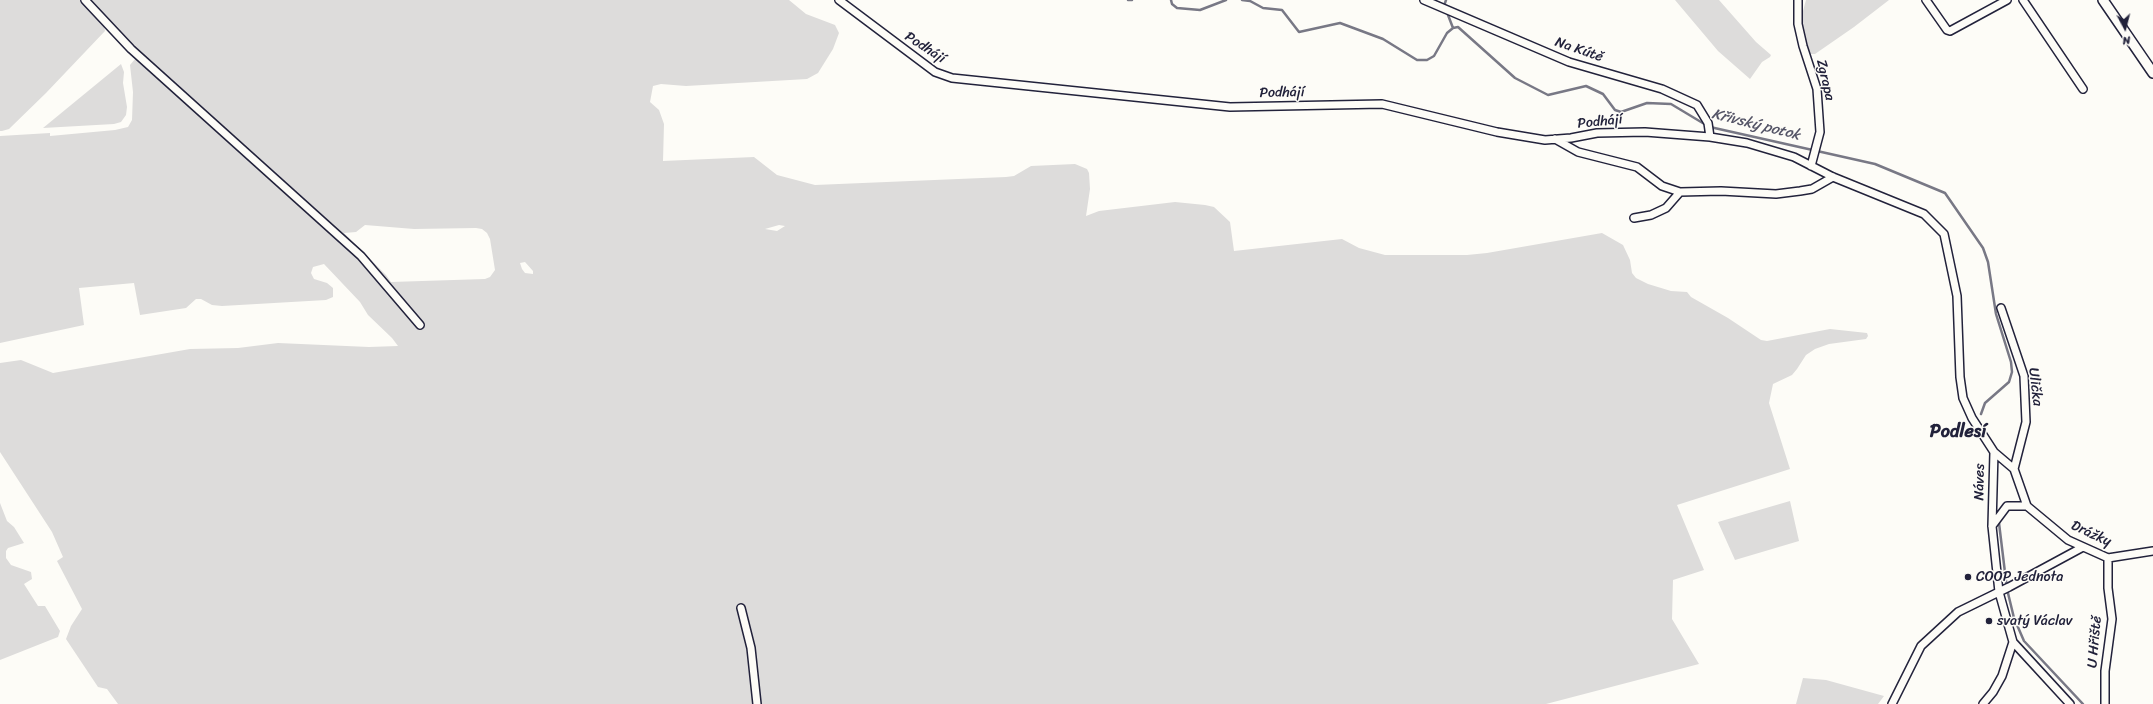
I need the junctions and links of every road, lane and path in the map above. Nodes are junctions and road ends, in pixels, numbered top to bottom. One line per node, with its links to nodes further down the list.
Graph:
1 (85, 0): 18 (street)
2 (839, 0): 12 (street, Podhájí)
3 (1424, 0): 11 (street, Na Kútě)
4 (1798, 0): 13 (street, Zgrapa)
5 (1926, 0): 6 (street)
6 (2007, 0)
7 (2023, 0): 10 (street)
8 (2102, 0): 9 (street)
9 (2153, 73)
10 (2083, 89)
11 (1710, 134): 12 (street, Podhájí); 13 (street, Podhájí)
12 (1555, 139): 15 (street)
13 (1811, 166): 14 (street, Podhájí)
14 (1833, 177): 15 (street); 19 (street, Podhájí)
15 (1680, 192): 16 (street)
16 (1634, 218)
17 (2001, 308): 20 (street, Ulička)
18 (420, 325)
19 (1994, 452): 20 (street, Náves); 22 (street, Náves)
20 (2014, 469): 21 (street)
21 (2027, 506): 22 (street, Náves); 23 (street, Drážky)
22 (1992, 526): 26 (street)
23 (2083, 547): 25 (street, Drážky); 26 (street)
24 (2153, 551): 25 (street, Drážky)
25 (2108, 558): 33 (street, U Hřiště)
26 (2004, 589): 28 (street); 30 (street)
27 (741, 608): 29 (street)
28 (2013, 642): 31 (street); 32 (street)
29 (757, 704)
30 (1892, 704)
31 (1983, 704)
32 (2070, 704)
33 (2104, 704)

